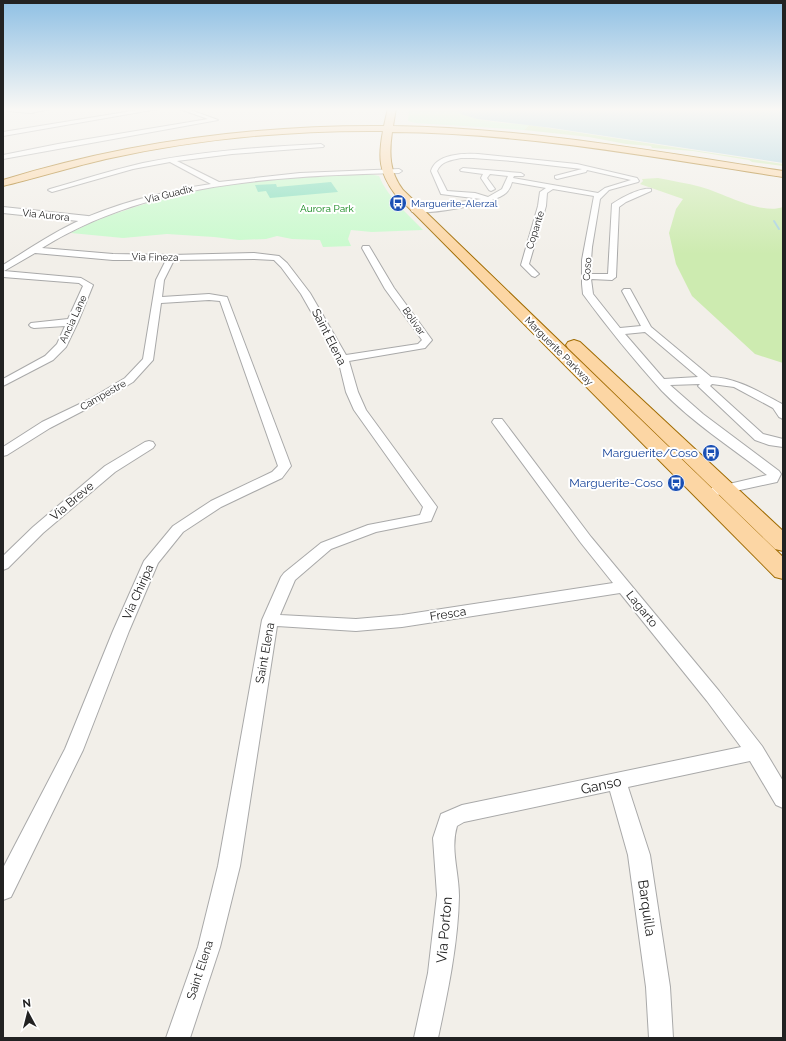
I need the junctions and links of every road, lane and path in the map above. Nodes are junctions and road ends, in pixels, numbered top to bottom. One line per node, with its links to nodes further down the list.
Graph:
1 (85, 157): 21 (main road)
2 (106, 157): 22 (main road)
3 (194, 157): 10 (street)
4 (384, 157): 14 (main road, Marguerite Parkway)
5 (463, 157): 28 (street)
6 (475, 157): 11 (street)
7 (667, 157): 17 (main road)
8 (692, 157): 13 (main road)
9 (396, 158): 15 (main road, Marguerite Parkway)
10 (171, 160): 23 (street); 26 (street)
11 (594, 169): 20 (street); 29 (street)
12 (463, 170): 16 (street)
13 (783, 170)
14 (386, 171): 15 (street, Via Guadix); 23 (street, Via Guadix); 30 (main road, Marguerite Parkway)
15 (399, 171): 30 (main road, Marguerite Parkway)
16 (488, 172): 19 (street); 25 (street)
17 (783, 174)
18 (534, 176): 19 (street)
19 (512, 177): 24 (street); 28 (street)
20 (557, 177)
21 (3, 178)
22 (3, 183)
23 (217, 184): 32 (street, Via Guadix)
24 (552, 187): 29 (street); 39 (street, Copante)
25 (491, 189)
26 (52, 190)
27 (649, 190): 29 (street)
28 (488, 199): 30 (street)
29 (604, 203): 40 (street, Coso); 40 (street)
30 (421, 209): 56 (main road, Marguerite Parkway)
31 (3, 210): 32 (street, Via Aurora)
32 (88, 219): 34 (street, Via Guadix)
33 (366, 248): 47 (street, Bolivar)
34 (34, 250): 35 (street, Via Fineza); 37 (street, Via Guadix)
35 (171, 258): 36 (street, Via Fineza); 42 (street, Campestre)
36 (276, 258): 47 (street, Saint Elena)
37 (3, 269)
38 (3, 274): 43 (street, Ancia Lane)
39 (535, 274)
40 (586, 276): 46 (street, Coso)
41 (627, 291): 45 (street)
42 (156, 300): 55 (street, Campestre); 66 (street, Via Chiripa)
43 (73, 322): 44 (street); 50 (street, Ancia Lane)
44 (34, 325)
45 (647, 329): 46 (street); 48 (street)
46 (618, 331): 49 (street, Coso)
47 (342, 359): 61 (street, Saint Elena)
48 (709, 381): 49 (street); 51 (street); 53 (street)
49 (661, 383): 56 (street, Coso)
50 (3, 384)
51 (783, 415)
52 (498, 422): 60 (street, Lagarto)
53 (783, 443)
54 (149, 445): 58 (street, Via Breve)
55 (3, 452)
56 (716, 492): 57 (main road, Marguerite Parkway); 59 (main road, Marguerite Parkway)
57 (783, 544)
58 (3, 565)
59 (783, 571)
60 (624, 587): 61 (street, Fresca); 62 (street, Lagarto)
61 (270, 620): 67 (street, Saint Elena)
62 (755, 752): 63 (street, Ganso); 64 (street, Lagarto)
63 (617, 782): 65 (street, Ganso); 69 (street, Barquilla)
64 (783, 799)
65 (448, 820): 68 (street, Via Porton)
66 (3, 890)
67 (178, 1038)
68 (426, 1038)
69 (661, 1038)

